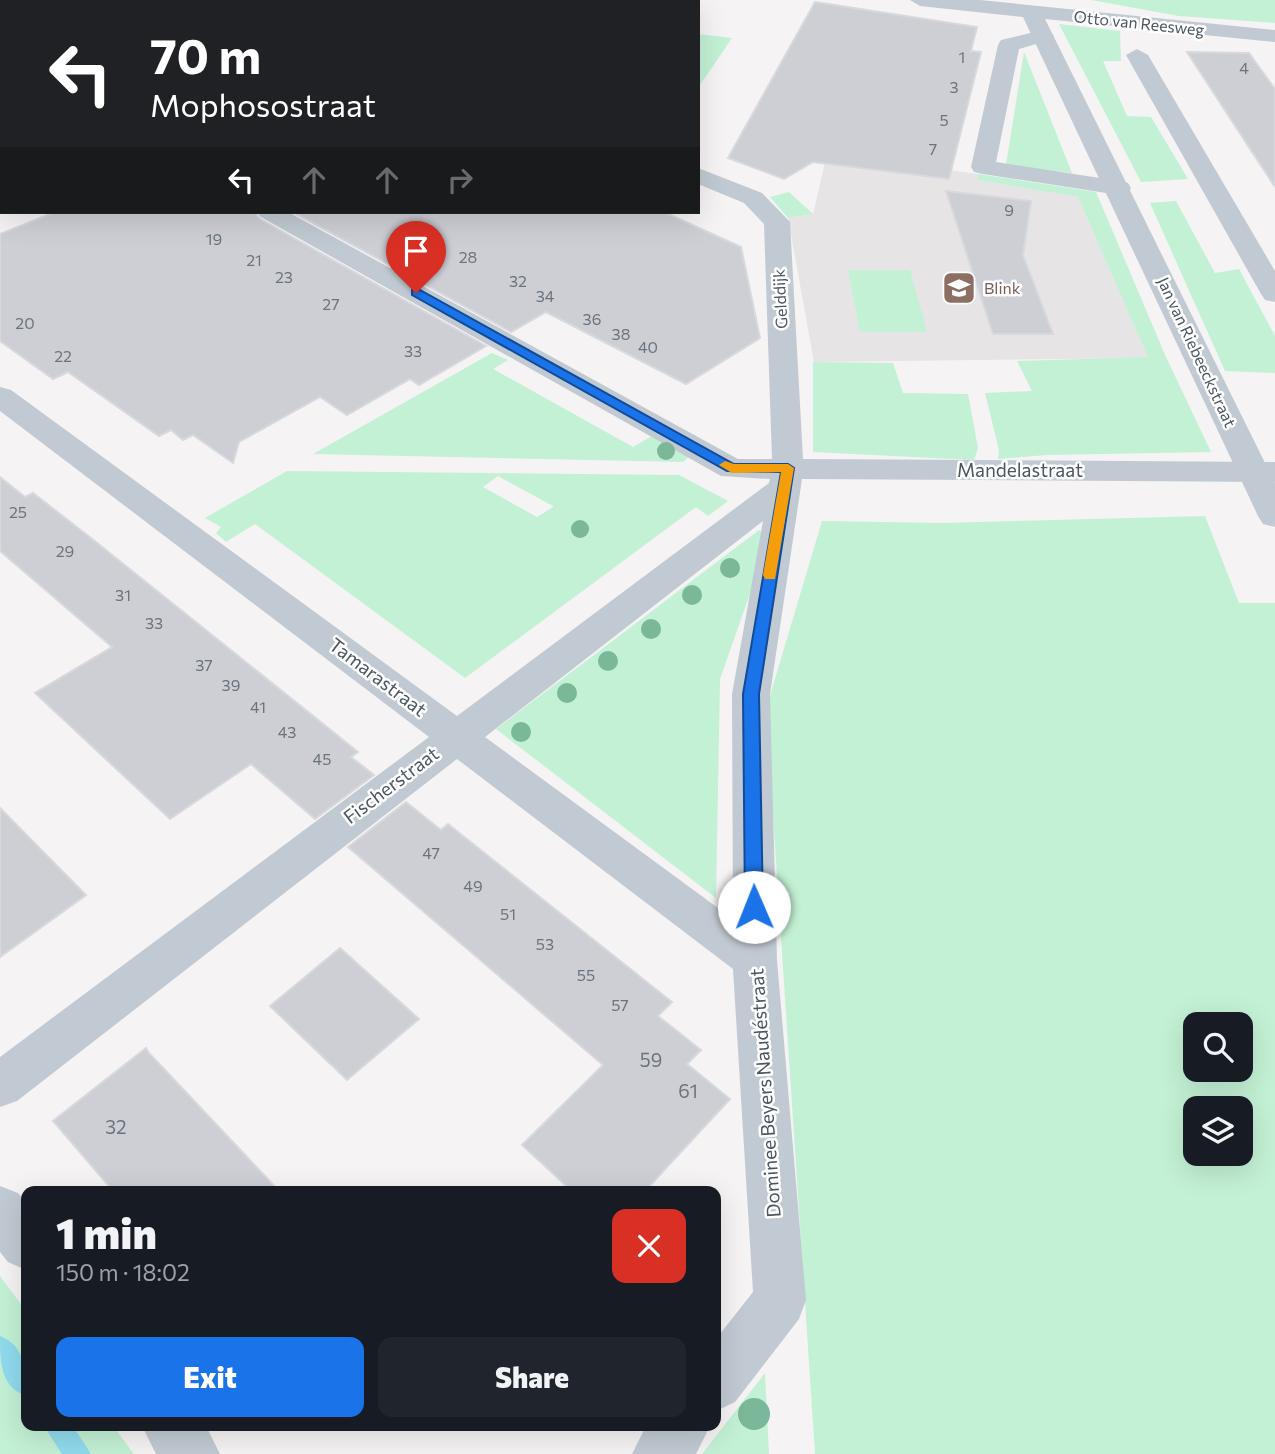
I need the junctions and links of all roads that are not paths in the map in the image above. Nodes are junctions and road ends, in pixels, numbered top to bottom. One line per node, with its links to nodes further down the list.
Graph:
1 (920, 0): 2 (street, Otto van Reesweg)
2 (1027, 6): 3 (street, Jan van Riebeeckstraat); 4 (street, Otto van Reesweg)
3 (1043, 36): 7 (street, Jan van Riebeeckstraat); 7 (street)
4 (1275, 36)
5 (1137, 55): 9 (street)
6 (700, 176): 12 (street, Gelddijk)
7 (1119, 188): 11 (street, Jan van Riebeeckstraat)
8 (274, 214): 12 (street, Mandelastraat)
9 (1275, 294)
10 (0, 396): 14 (street, Tamarastraat)
11 (1264, 472): 12 (street, Mandelastraat); 13 (street, Jan van Riebeeckstraat)
12 (786, 478): 14 (street, Fischerstraat); 15 (street, Dominee Beyers Naudéstraat)
13 (1275, 516)
14 (456, 735): 15 (street, Tamarastraat); 16 (street, Fischerstraat)
15 (755, 960): 19 (street, Dominee Beyers Naudéstraat)
16 (0, 1084)
17 (0, 1210): 18 (street)
18 (21, 1237)
19 (721, 1376)
20 (174, 1431): 22 (street)
21 (678, 1431): 23 (street)
22 (192, 1454)
23 (660, 1454)

